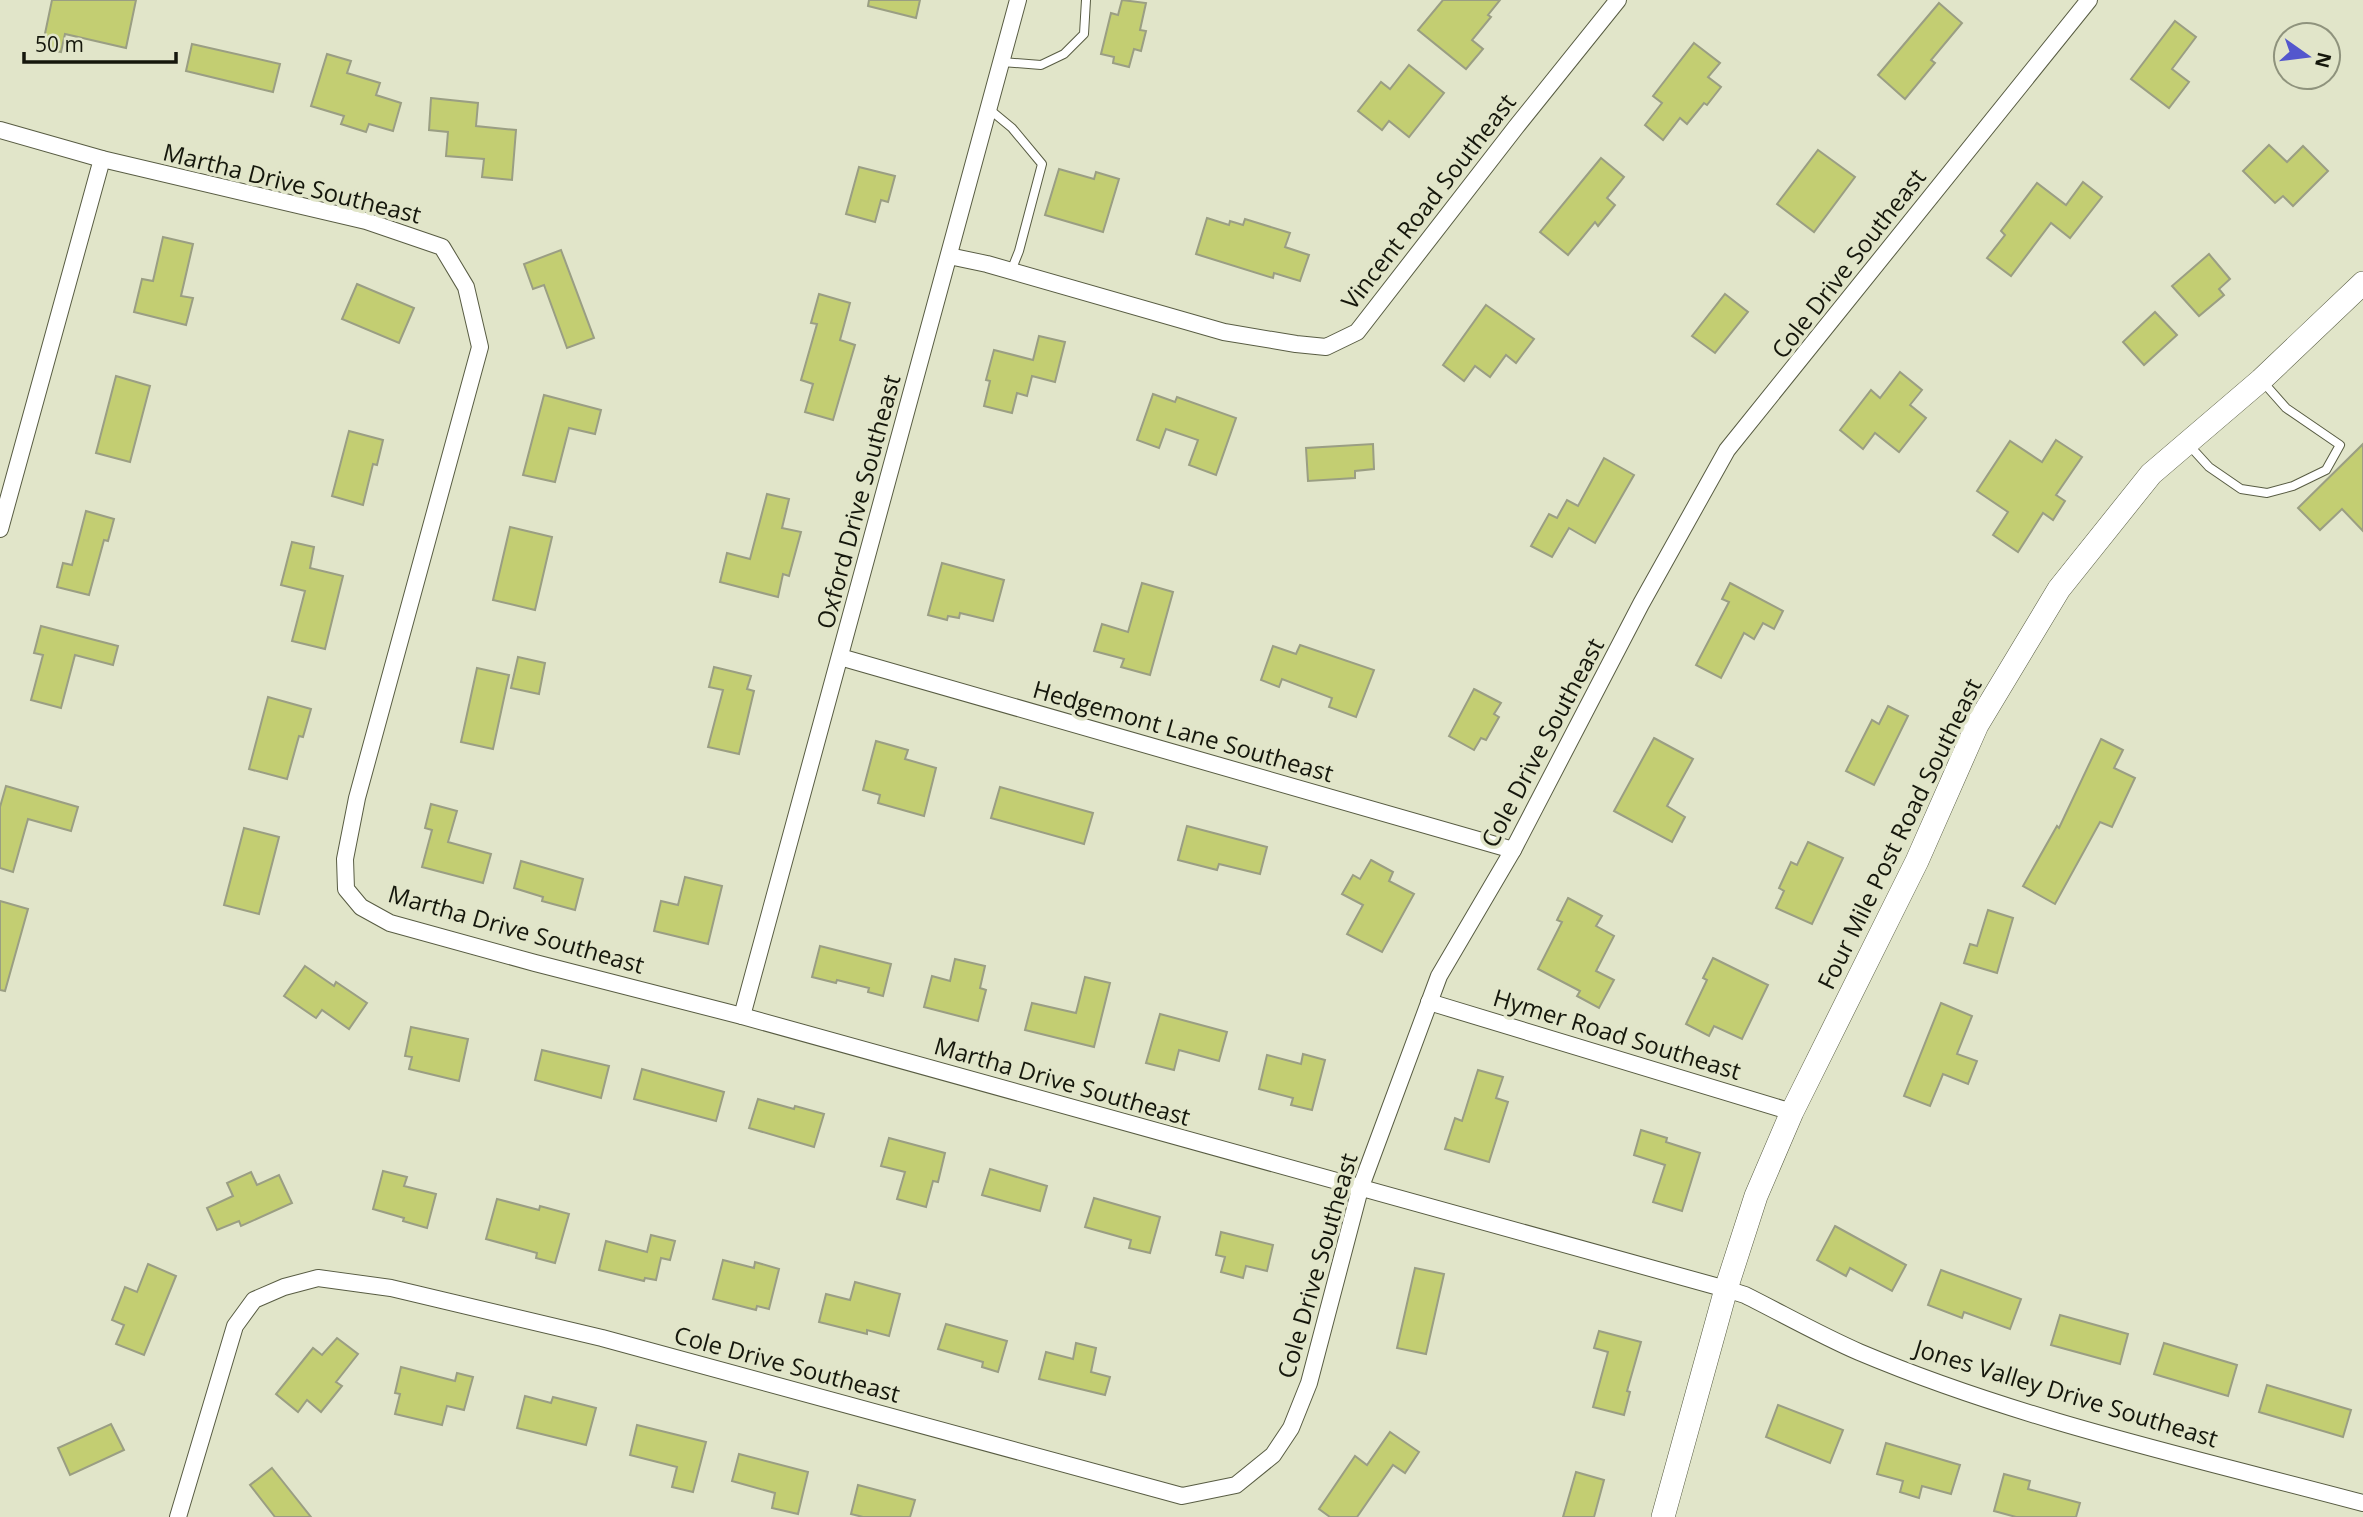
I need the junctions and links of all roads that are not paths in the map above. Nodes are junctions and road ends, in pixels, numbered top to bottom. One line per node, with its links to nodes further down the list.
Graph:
1 (1018, 0): 5 (street, Oxford Drive Southeast)
2 (1086, 0): 5 (lane)
3 (1618, 0): 10 (street, Vincent Road Southeast)
4 (2089, 0): 16 (street, Cole Drive Southeast)
5 (1002, 62): 6 (street, Oxford Drive Southeast)
6 (989, 109): 9 (street, Oxford Drive Southeast); 10 (lane)
7 (0, 130): 8 (street, Martha Drive Southeast)
8 (102, 159): 14 (street); 18 (street, Martha Drive Southeast)
9 (949, 256): 10 (street, Vincent Road Southeast); 15 (street, Oxford Drive Southeast)
10 (1011, 271)
11 (2363, 283): 12 (main road, Four Mile Post Road Southeast)
12 (2261, 380): 13 (main road, Four Mile Post Road Southeast); 13 (lane)
13 (2186, 443): 19 (main road, Four Mile Post Road Southeast)
14 (0, 529)
15 (840, 657): 16 (street, Hedgemont Lane Southeast); 18 (street, Oxford Drive Southeast)
16 (1513, 850): 17 (street, Cole Drive Southeast)
17 (1429, 1002): 19 (street, Hymer Road Southeast); 20 (street, Cole Drive Southeast)
18 (742, 1016): 20 (street, Martha Drive Southeast)
19 (1792, 1112): 21 (main road, Four Mile Post Road Southeast)
20 (1360, 1189): 21 (street, Martha Drive Southeast); 23 (street, Cole Drive Southeast)
21 (1726, 1289): 22 (street, Jones Valley Drive Southeast); 24 (main road, Four Mile Post Road Southeast)
22 (2363, 1503)
23 (178, 1517)
24 (1663, 1517)

